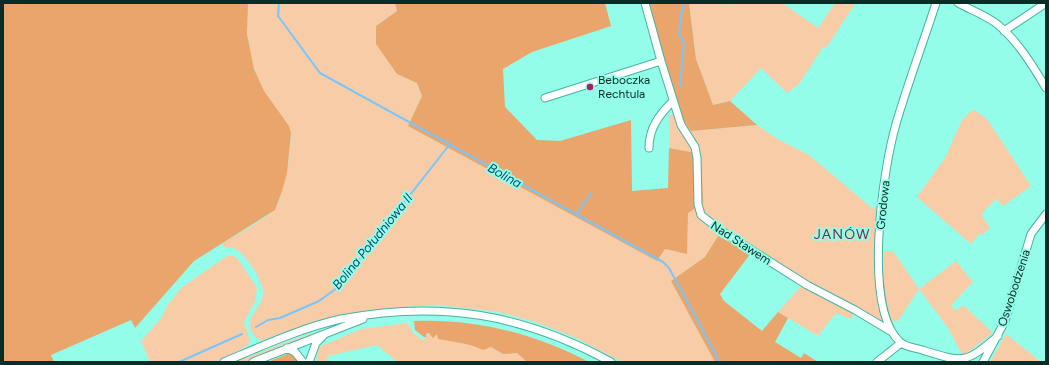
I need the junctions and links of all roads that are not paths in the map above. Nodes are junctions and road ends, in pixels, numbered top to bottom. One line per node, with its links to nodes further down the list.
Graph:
1 (645, 3): 6 (street, Nad Stawem)
2 (936, 3): 13 (street, Grodowa)
3 (958, 3): 5 (street)
4 (1046, 3): 5 (street)
5 (1004, 31): 7 (street)
6 (660, 61): 8 (street); 9 (street, Nad Stawem)
7 (1046, 88)
8 (545, 98)
9 (674, 101): 10 (street); 13 (street, Nad Stawem)
10 (649, 148)
11 (1046, 214): 15 (street, Oswobodzenia)
12 (374, 315): 14 (street); 20 (street); 24 (street)
13 (892, 332): 16 (street, Grodowa)
14 (324, 334): 17 (street); 23 (street)
15 (998, 336): 18 (street); 26 (street, Oswobodzenia)
16 (901, 343): 19 (street); 25 (street)
17 (287, 348): 21 (street); 22 (street)
18 (974, 355): 19 (street); 26 (street)
19 (967, 361)
20 (224, 362)
21 (253, 362)
22 (303, 362)
23 (309, 362)
24 (611, 362)
25 (877, 362)
26 (983, 362)

